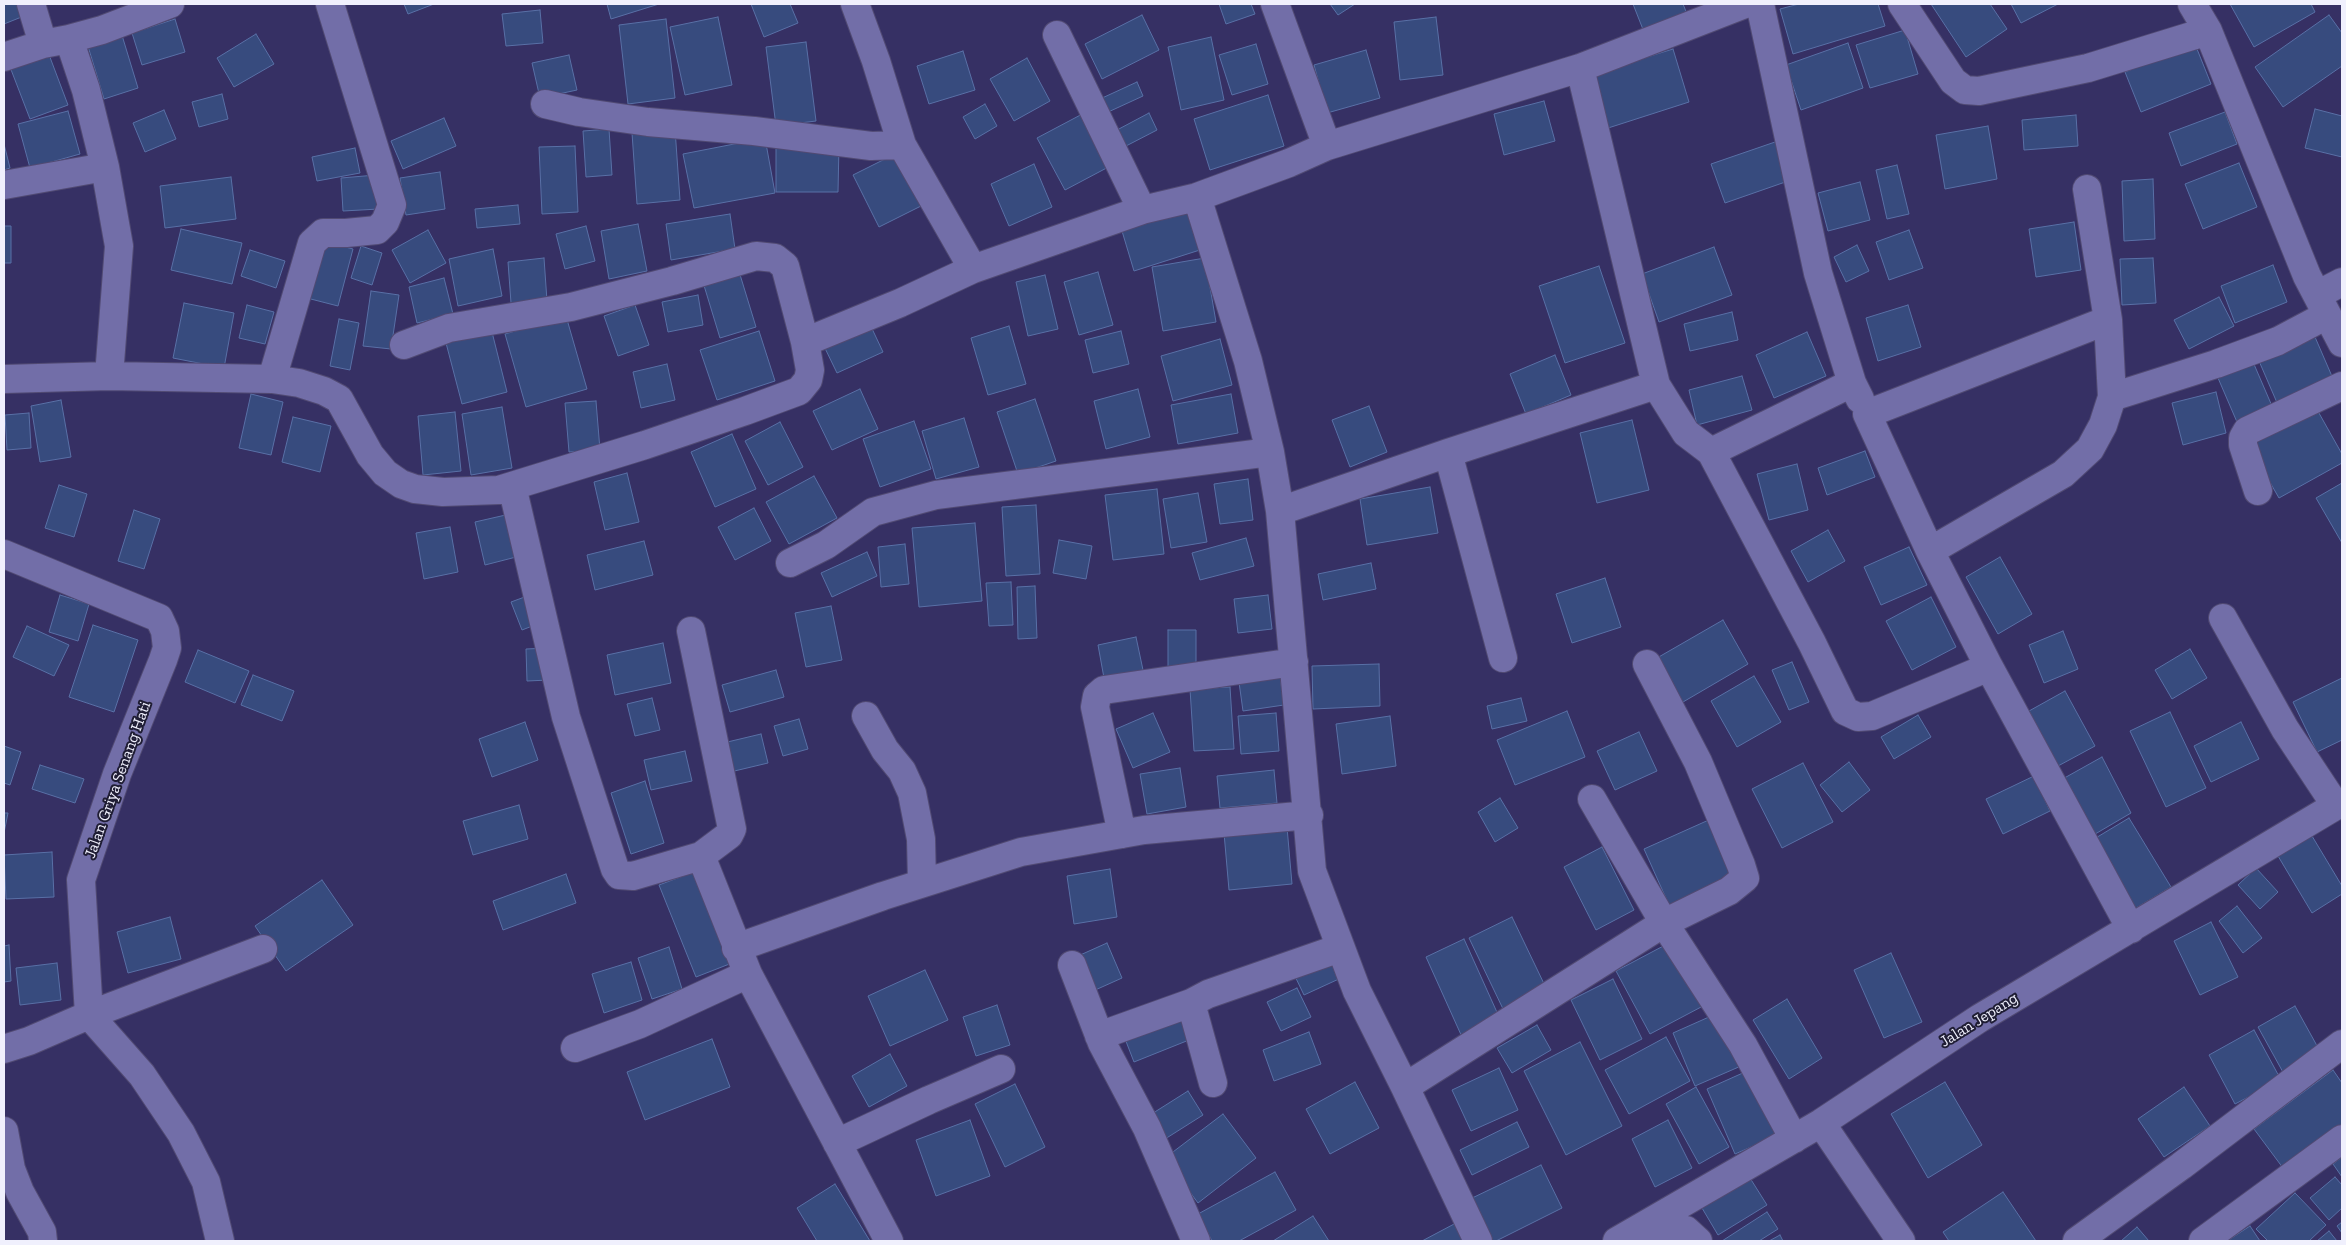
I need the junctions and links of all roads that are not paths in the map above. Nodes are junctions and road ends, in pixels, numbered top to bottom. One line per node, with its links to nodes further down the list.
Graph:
1 (31, 4): 12 (street)
2 (170, 4): 12 (street)
3 (330, 4): 32 (street)
4 (855, 4): 16 (street)
5 (1275, 4): 17 (street)
6 (1745, 4): 14 (street)
7 (1760, 4): 33 (street)
8 (1902, 4): 10 (street)
9 (2192, 4): 10 (street)
10 (2208, 31): 25 (street)
11 (1057, 35): 22 (street)
12 (56, 41): 13 (street); 18 (street)
13 (4, 57)
14 (1580, 68): 17 (street); 34 (street)
15 (545, 104): 16 (street)
16 (902, 145): 23 (street)
17 (1328, 146): 21 (street)
18 (105, 167): 19 (street); 30 (street)
19 (4, 185)
20 (2087, 189): 26 (street)
21 (1198, 197): 22 (street); 38 (street)
22 (1142, 210): 23 (street)
23 (973, 269): 27 (street)
24 (2342, 282): 25 (street)
25 (2322, 305): 28 (street); 36 (street)
26 (2108, 320): 36 (street); 37 (street)
27 (805, 342): 29 (street); 41 (street)
28 (2342, 343)
29 (404, 345)
30 (109, 376): 31 (street); 32 (street)
31 (4, 379)
32 (272, 379): 41 (street)
33 (1852, 383): 37 (street); 39 (street)
34 (1656, 385): 39 (street); 40 (street)
35 (2342, 386): 42 (street)
36 (2112, 397): 44 (street)
37 (1867, 414): 44 (street)
38 (1270, 452): 43 (street); 46 (street)
39 (1711, 452): 52 (street)
40 (1448, 453): 43 (street); 49 (street)
41 (512, 486): 58 (street)
42 (2258, 491)
43 (1280, 511): 50 (street)
44 (1930, 551): 52 (street)
45 (6, 560): 68 (street, Jalan Griya Senang Hati)
46 (790, 563)
47 (2222, 618): 55 (street)
48 (691, 631): 58 (street)
49 (1502, 658)
50 (1294, 662): 56 (street); 57 (street)
51 (1647, 664): 60 (street)
52 (1989, 667): 61 (street)
53 (866, 716): 59 (street)
54 (1592, 800): 60 (street)
55 (2339, 804): 61 (street, Jalan Jepang)
56 (1309, 815): 57 (street); 63 (street)
57 (1122, 834): 59 (street)
58 (701, 856): 62 (street)
59 (922, 883): 62 (street)
60 (1664, 923): 75 (street); 78 (street)
61 (2131, 929): 76 (street, Jalan Jepang)
62 (736, 948): 66 (street)
63 (1340, 948): 67 (street); 75 (street)
64 (263, 949): 68 (street)
65 (1072, 965): 69 (street)
66 (748, 974): 71 (street); 80 (street)
67 (1191, 1003): 69 (street); 74 (street)
68 (89, 1015): 72 (street); 82 (street)
69 (1099, 1036): 84 (street)
70 (2342, 1044): 90 (street)
71 (575, 1048)
72 (4, 1049)
73 (1001, 1069): 80 (street)
74 (1213, 1083)
75 (1405, 1087): 85 (street)
76 (1821, 1123): 78 (street, Jalan Jepang); 89 (street)
77 (4, 1132): 81 (street)
78 (1794, 1139): 86 (street, Jalan Jepang)
79 (2342, 1139): 91 (street)
80 (837, 1144): 83 (street)
81 (43, 1241)
82 (220, 1241)
83 (889, 1241)
84 (1196, 1241)
85 (1478, 1241)
86 (1617, 1241)
87 (1660, 1241): 88 (street)
88 (1698, 1241)
89 (1901, 1241)
90 (2077, 1241)
91 (2204, 1241)

